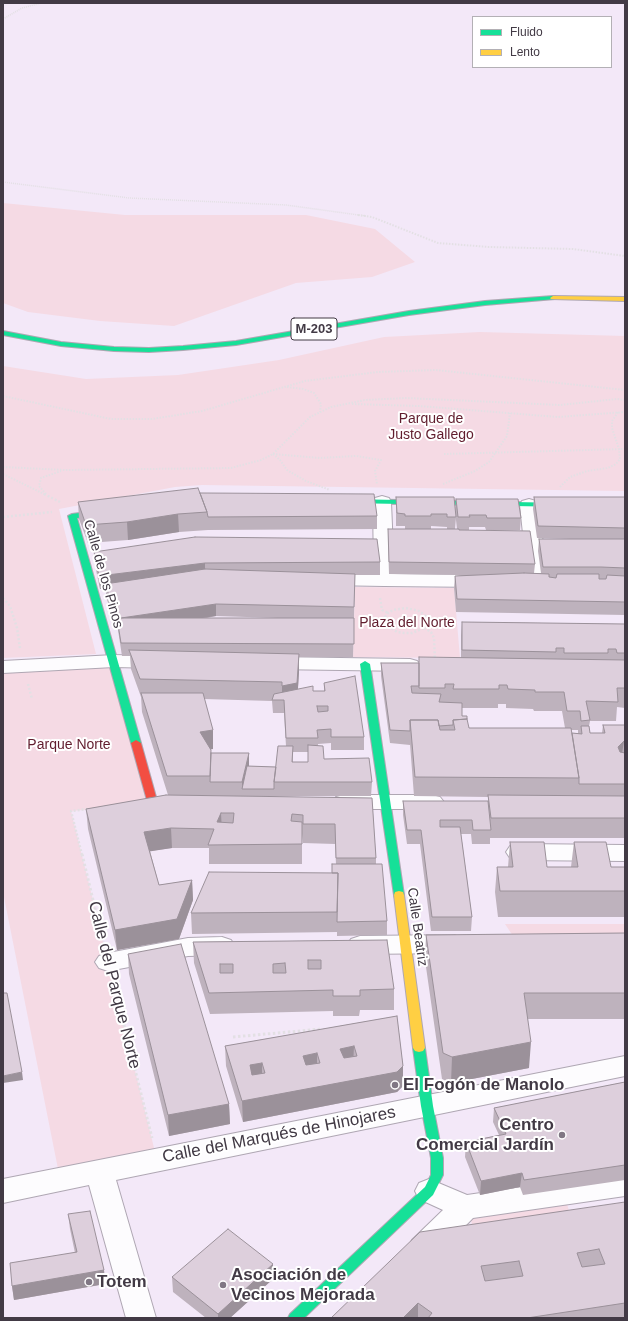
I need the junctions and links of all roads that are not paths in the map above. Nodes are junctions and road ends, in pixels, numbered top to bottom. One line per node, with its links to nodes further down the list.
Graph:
1 (625, 298): 2 (street, M-203)
2 (3, 333)
3 (380, 494): 4 (street); 5 (street); 9 (street)
4 (333, 501)
5 (529, 505): 6 (street); 11 (street)
6 (625, 506)
7 (119, 510): 12 (street, Calle de los Pinos)
8 (307, 578): 9 (street)
9 (384, 580): 10 (street)
10 (498, 582)
11 (538, 582)
12 (114, 661): 13 (street); 17 (street); 22 (street, Calle de los Pinos)
13 (177, 662)
14 (255, 663): 15 (street)
15 (365, 664): 16 (street); 19 (street, Calle Beatriz)
16 (428, 666)
17 (3, 667)
18 (320, 802): 19 (street)
19 (386, 802): 20 (street); 28 (street, Calle Beatriz)
20 (455, 802)
21 (177, 803): 22 (street)
22 (153, 804): 23 (street)
23 (130, 807)
24 (509, 852): 25 (street)
25 (625, 853)
26 (476, 944): 28 (street)
27 (335, 945): 28 (street)
28 (405, 945): 32 (street, Calle Beatriz)
29 (242, 946): 30 (street)
30 (108, 962)
31 (625, 1066): 32 (street, Calle del Marqués de Hinojares)
32 (427, 1106): 33 (street, Calle del Marqués de Hinojares); 36 (street, Calle Beatriz)
33 (99, 1171): 35 (street, Calle del Marqués de Hinojares); 39 (street)
34 (625, 1184): 37 (street)
35 (3, 1191)
36 (429, 1191): 37 (street); 40 (street)
37 (465, 1207): 38 (street)
38 (460, 1246)
39 (141, 1318)
40 (295, 1318)

